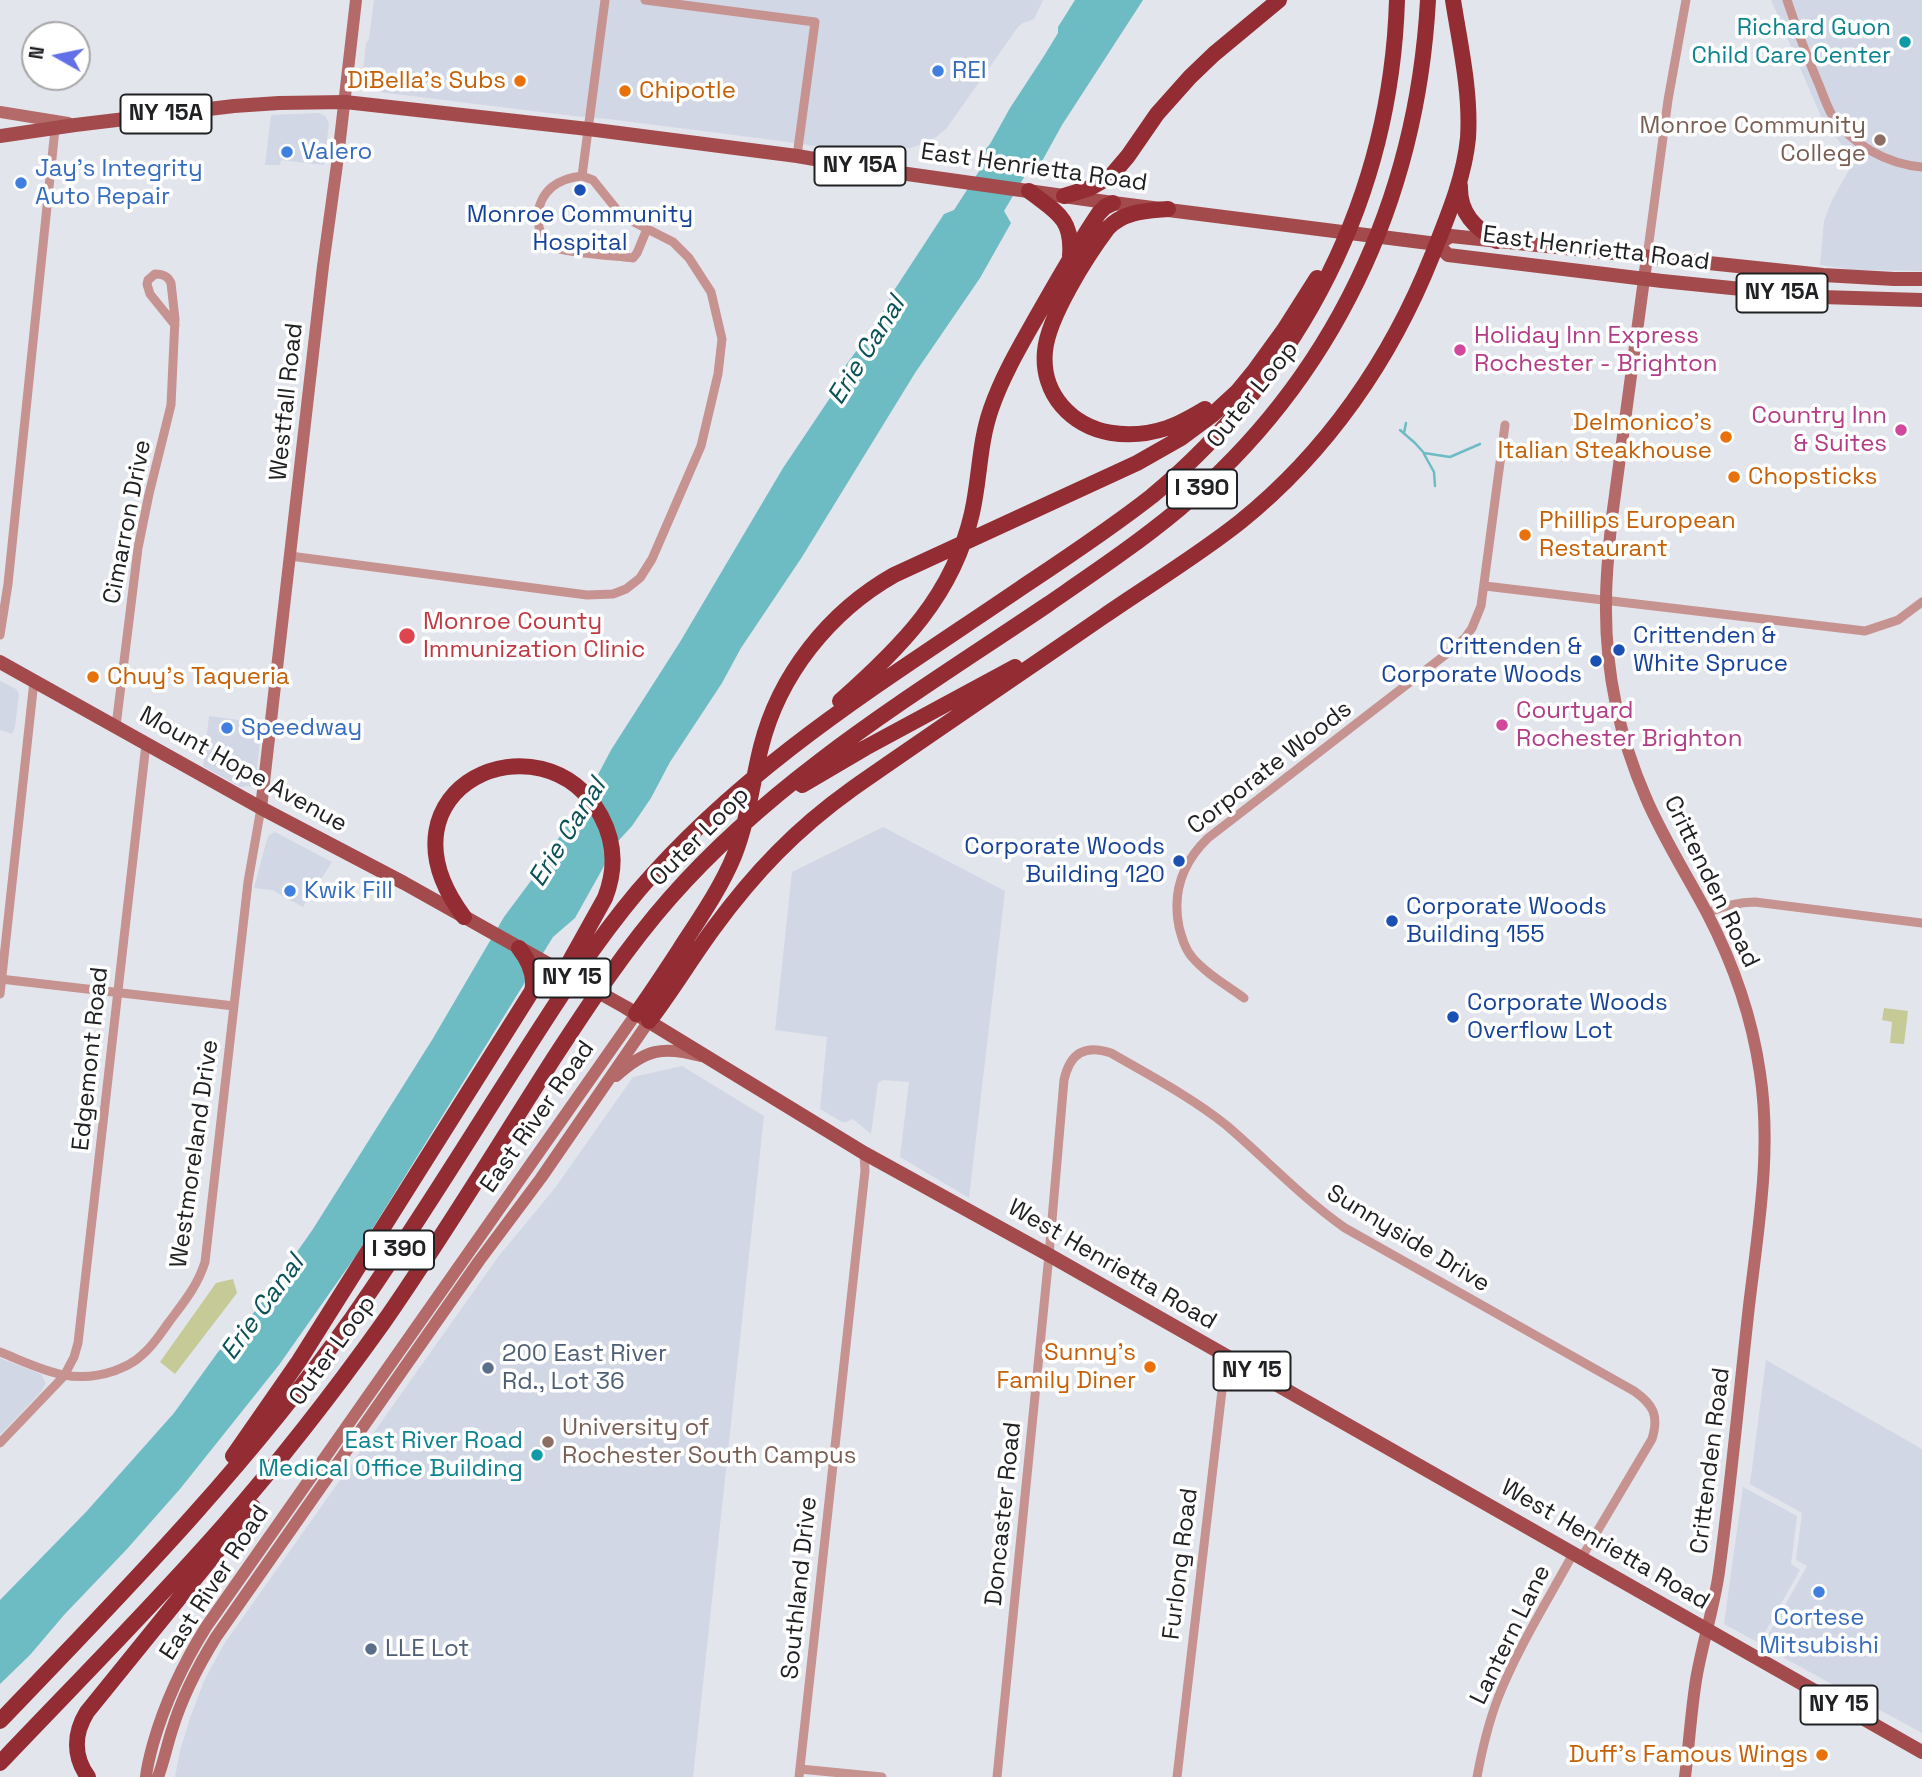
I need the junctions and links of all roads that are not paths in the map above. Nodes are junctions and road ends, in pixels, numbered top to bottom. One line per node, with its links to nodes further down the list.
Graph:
1 (356, 0): 10 (street, Westfall Road)
2 (605, 0): 15 (street)
3 (645, 0): 17 (street)
4 (1279, 0): 22 (highway)
5 (1397, 0): 13 (highway, Outer Loop / I 390)
6 (1428, 0): 48 (highway, Outer Loop / I 390)
7 (1453, 0): 18 (highway)
8 (1686, 0): 28 (street)
9 (1787, 0): 19 (street)
10 (345, 102): 12 (main road, East Henrietta Road / NY 15A); 15 (main road, East Henrietta Road / NY 15A); 36 (street, Westfall Road)
11 (0, 112): 12 (street)
12 (75, 125): 14 (main road, East Henrietta Road / NY 15A)
13 (1380, 127): 34 (highway); 46 (highway, Outer Loop / I 390)
14 (55, 129): 16 (main road, East Henrietta Road / NY 15A); 41 (street)
15 (588, 129): 17 (main road, East Henrietta Road / NY 15A); 20 (street)
16 (2, 134)
17 (797, 156): 21 (main road, East Henrietta Road / NY 15A)
18 (1464, 165): 26 (highway); 27 (highway)
19 (1922, 167)
20 (582, 176): 25 (street); 25 (street)
21 (1029, 191): 22 (main road, East Henrietta Road / NY 15A); 29 (highway)
22 (1064, 196): 23 (main road, East Henrietta Road / NY 15A)
23 (1113, 203): 24 (main road, East Henrietta Road / NY 15A); 29 (highway)
24 (1168, 209): 27 (main road, East Henrietta Road / NY 15A); 34 (highway)
25 (647, 229): 36 (street)
26 (1497, 241): 27 (main road, East Henrietta Road); 28 (main road, East Henrietta Road / NY 15A)
27 (1429, 243): 30 (main road, East Henrietta Road / NY 15A); 40 (highway)
28 (1647, 257): 30 (street, Crittenden Road); 31 (main road, East Henrietta Road / NY 15A)
29 (1070, 258): 46 (highway)
30 (1643, 278): 32 (main road, East Henrietta Road / NY 15A); 38 (street, Crittenden Road)
31 (1922, 279)
32 (1922, 300)
33 (175, 325): 33 (street, Cimarron Drive); 44 (street, Cimarron Drive)
34 (1270, 348): 58 (highway)
35 (1505, 425): 37 (street, Corporate Woods)
36 (290, 556): 47 (street, Westfall Road)
37 (1485, 586): 38 (street); 56 (street, Corporate Woods)
38 (1606, 600): 39 (street); 49 (street, Crittenden Road)
39 (1922, 602)
40 (1104, 616): 48 (highway); 58 (highway)
41 (0, 635)
42 (0, 662): 43 (main road, Mount Hope Avenue / NY 15)
43 (34, 681): 44 (main road, Mount Hope Avenue / NY 15); 53 (street)
44 (116, 726): 45 (main road, Mount Hope Avenue / NY 15)
45 (146, 744): 47 (main road, Mount Hope Avenue / NY 15); 54 (street, Edgemont Road)
46 (773, 761): 61 (highway, Outer Loop / I 390)
47 (261, 808): 50 (main road, Mount Hope Avenue / NY 15); 57 (street, Westmoreland Drive)
48 (755, 813): 64 (highway, Outer Loop / I 390)
49 (1707, 913): 51 (street); 71 (street, Crittenden Road)
50 (464, 917): 52 (main road, West Henrietta Road / NY 15); 61 (highway)
51 (1922, 923)
52 (519, 948): 58 (main road, West Henrietta Road / NY 15); 69 (highway)
53 (1, 980): 54 (street); 55 (street)
54 (117, 992): 57 (street); 67 (street, Edgemont Road)
55 (0, 994)
56 (1244, 998)
57 (234, 1006): 67 (street, Westmoreland Drive)
58 (637, 1014): 59 (main road, West Henrietta Road / NY 15); 60 (street, East River Road); 77 (street, East River Road)
59 (709, 1059): 60 (street); 62 (main road, West Henrietta Road / NY 15)
60 (596, 1097): 78 (street, East River Road)
61 (487, 1111): 69 (highway, Outer Loop / I 390)
62 (864, 1153): 63 (main road, West Henrietta Road / NY 15); 75 (street, Southland Drive)
63 (1049, 1255): 66 (main road, West Henrietta Road / NY 15); 70 (street, Sunnyside Drive); 80 (street, Doncaster Road)
64 (389, 1314): 74 (highway, Outer Loop / I 390); 76 (highway)
65 (0, 1352): 67 (street)
66 (1226, 1356): 70 (main road, West Henrietta Road / NY 15); 81 (street, Furlong Road)
67 (64, 1376): 68 (street)
68 (0, 1443)
69 (180, 1531): 72 (highway, Outer Loop / I 390)
70 (1578, 1554): 71 (main road, West Henrietta Road / NY 15); 82 (street, Lantern Lane)
71 (1708, 1630): 73 (main road, West Henrietta Road / NY 15); 83 (street, Crittenden Road)
72 (0, 1721)
73 (1922, 1752)
74 (0, 1763)
75 (799, 1773): 79 (street)
76 (88, 1777)
77 (146, 1777)
78 (159, 1777)
79 (882, 1777)
80 (997, 1777)
81 (1177, 1777)
82 (1477, 1777)
83 (1685, 1777)

